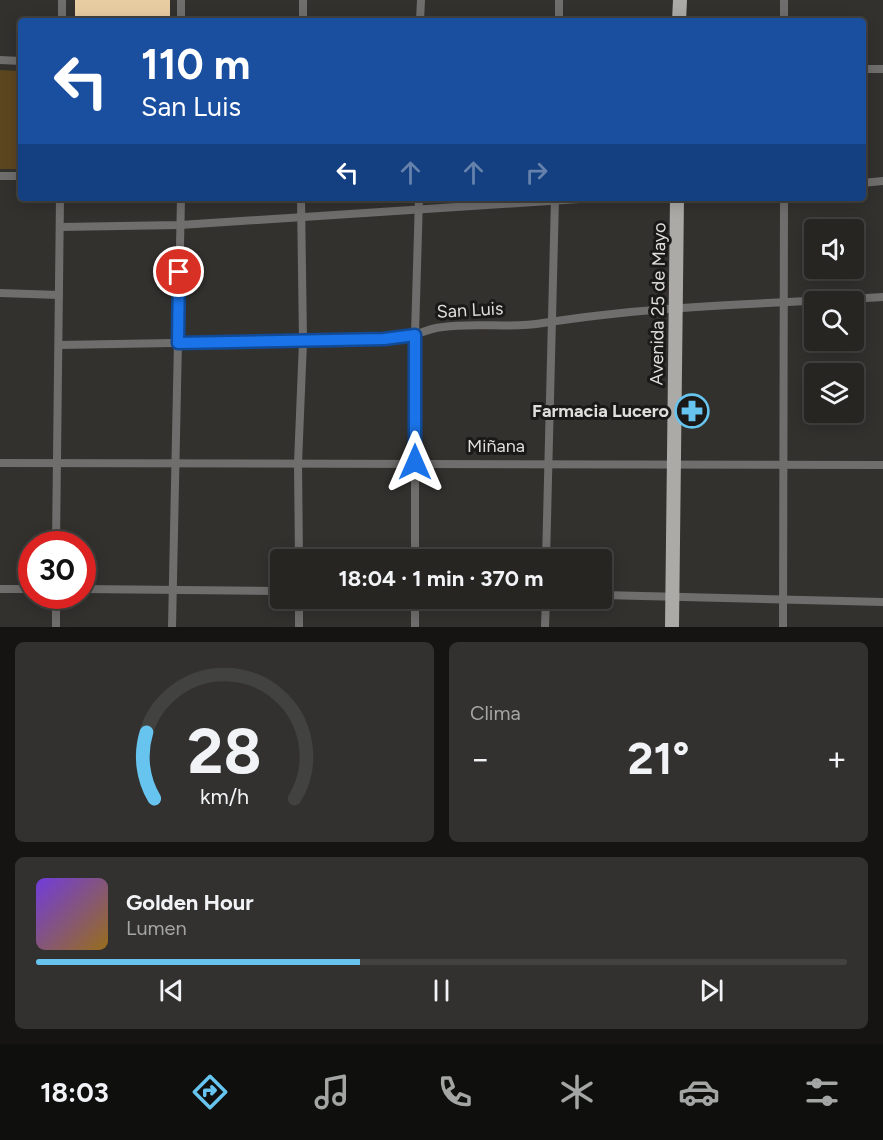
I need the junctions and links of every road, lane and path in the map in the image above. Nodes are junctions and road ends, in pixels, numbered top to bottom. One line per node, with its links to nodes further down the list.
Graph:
1 (62, 0): 9 (street)
2 (181, 0): 10 (street)
3 (303, 0): 11 (street)
4 (421, 0): 12 (street)
5 (559, 0): 13 (street)
6 (670, 0): 14 (main road)
7 (680, 0): 15 (main road)
8 (784, 0): 16 (street)
9 (62, 18)
10 (181, 18)
11 (303, 18)
12 (420, 18)
13 (559, 18)
14 (670, 18)
15 (679, 18)
16 (784, 18)
17 (0, 60): 18 (street)
18 (18, 61)
19 (866, 69): 20 (street)
20 (883, 69)
21 (0, 176): 22 (street)
22 (18, 176)
23 (883, 181): 24 (street)
24 (866, 183)
25 (60, 201): 37 (street)
26 (180, 201): 36 (street)
27 (301, 201): 35 (street)
28 (419, 201): 34 (street)
29 (540, 201): 34 (street)
30 (555, 201): 43 (street)
31 (668, 201): 42 (main road, Avenida 25 de Mayo)
32 (677, 201): 42 (main road, Avenida 25 de Mayo)
33 (784, 201): 41 (street)
34 (419, 209): 35 (street); 44 (street)
35 (301, 218): 36 (street); 45 (street)
36 (180, 225): 37 (street); 46 (street)
37 (60, 227): 39 (street)
38 (0, 293): 39 (street)
39 (59, 295): 47 (street)
40 (883, 297): 41 (street, San Luis)
41 (783, 303): 42 (street, San Luis); 56 (street)
42 (671, 311): 43 (street, San Luis); 54 (main road, Avenida 25 de Mayo)
43 (552, 321): 44 (street, San Luis); 53 (street)
44 (415, 335): 45 (street, San Luis); 50 (street)
45 (303, 342): 46 (street, San Luis); 52 (street)
46 (178, 343): 47 (street, San Luis); 49 (street)
47 (59, 345): 48 (street)
48 (56, 462): 49 (street, Miñana); 51 (street, Miñana); 57 (street)
49 (174, 462): 52 (street, Miñana); 64 (street)
50 (415, 462): 52 (street, Miñana); 53 (street, Miñana); 59 (street)
51 (0, 463)
52 (298, 463): 58 (street)
53 (548, 463): 54 (street, Miñana); 60 (street)
54 (669, 463): 56 (street, Miñana); 67 (main road, Avenida 25 de Mayo)
55 (883, 465): 56 (street, Miñana)
56 (784, 466): 68 (street)
57 (56, 531)
58 (298, 549)
59 (415, 549)
60 (546, 549)
61 (0, 589): 62 (street)
62 (18, 589)
63 (96, 589): 64 (street)
64 (172, 590): 65 (street); 75 (street)
65 (270, 591)
66 (612, 595): 67 (street)
67 (667, 596): 68 (street); 79 (main road, Avenida 25 de Mayo); 80 (main road, Avenida 25 de Mayo)
68 (783, 600): 69 (street); 81 (street)
69 (883, 602)
70 (56, 609): 74 (street)
71 (299, 609): 76 (street)
72 (415, 609): 77 (street)
73 (546, 609): 78 (street)
74 (56, 627)
75 (172, 627)
76 (299, 627)
77 (415, 627)
78 (545, 627)
79 (663, 627)
80 (672, 627)
81 (783, 627)

